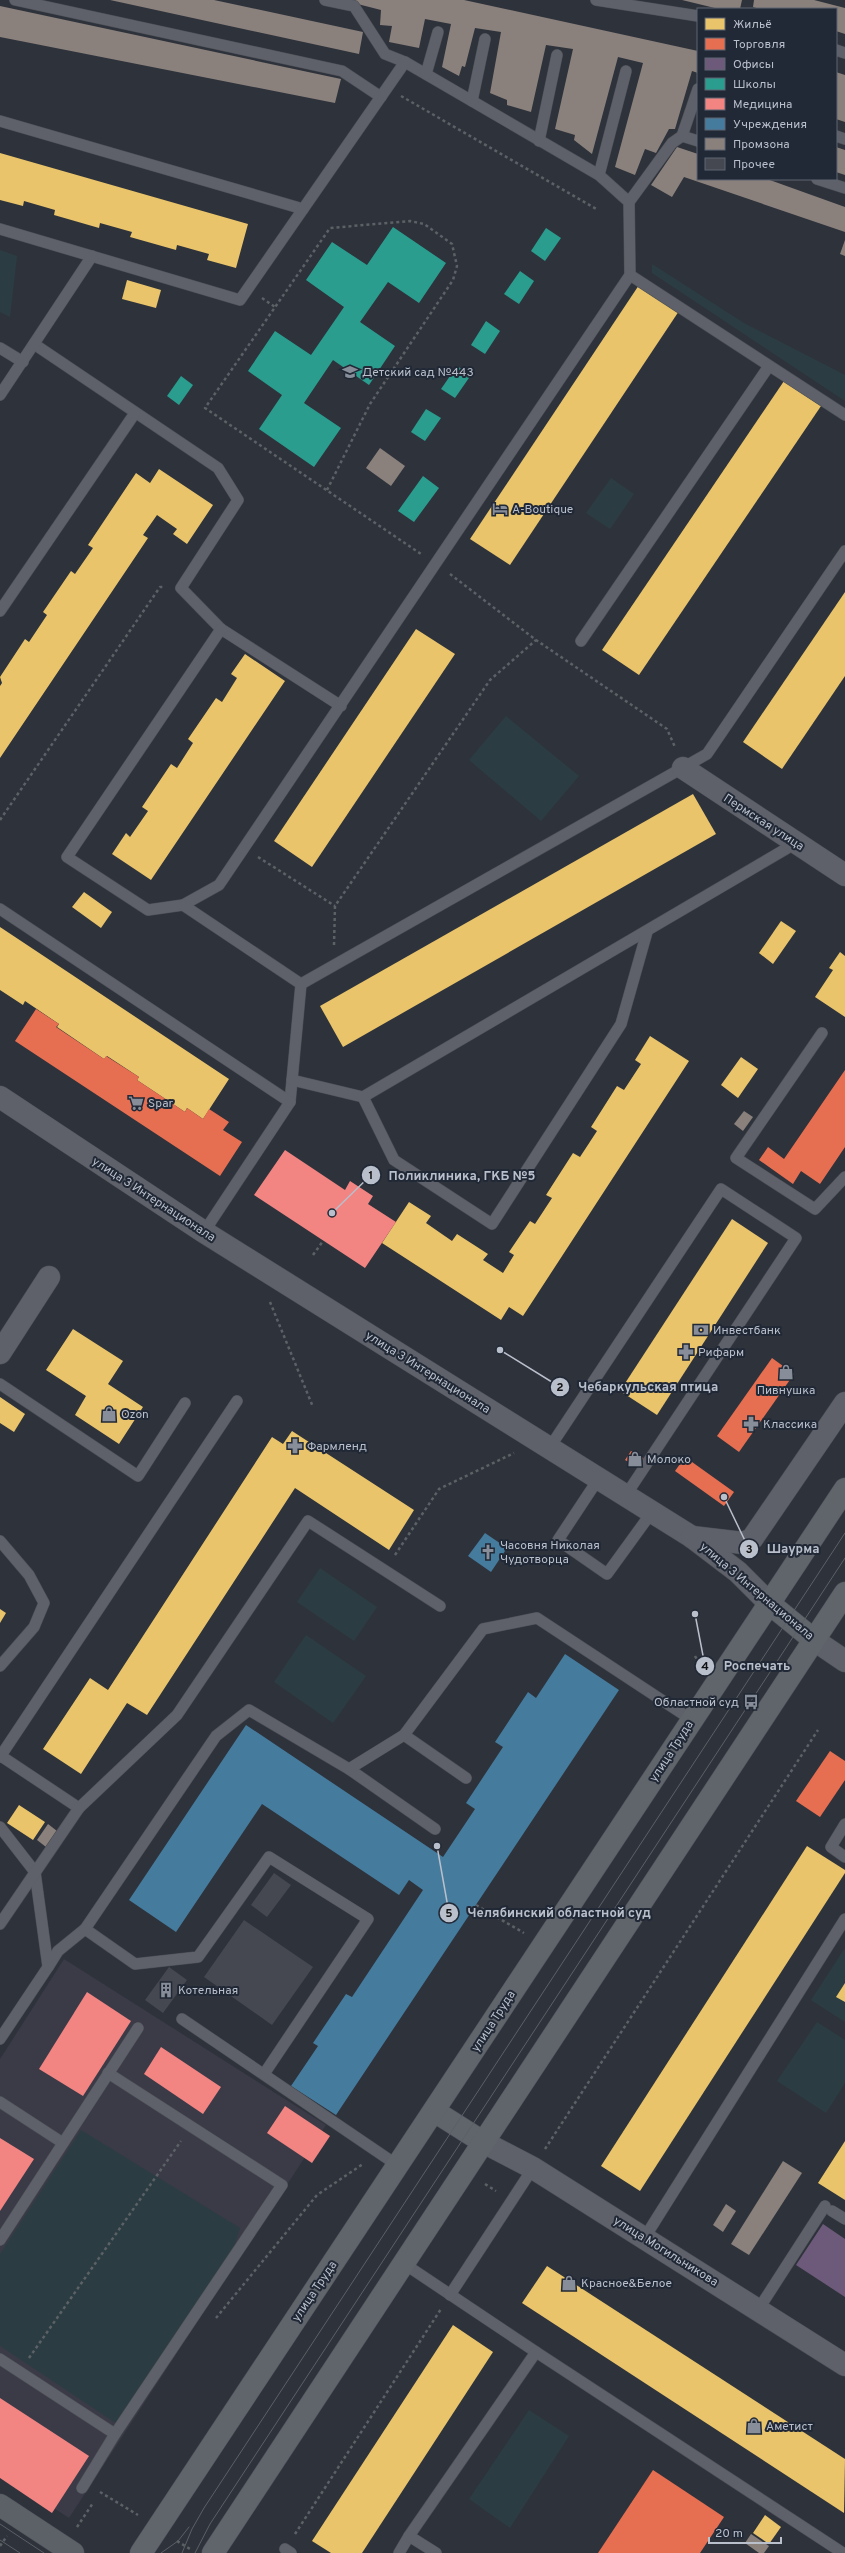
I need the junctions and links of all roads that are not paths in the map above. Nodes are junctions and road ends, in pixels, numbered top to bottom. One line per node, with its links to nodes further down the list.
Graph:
1 (15, 0): 11 (lane)
2 (325, 0): 8 (lane)
3 (596, 0): 4 (lane)
4 (697, 16)
5 (438, 32): 10 (lane)
6 (485, 39): 13 (lane)
7 (557, 55): 16 (lane)
8 (405, 62): 10 (lane); 11 (lane)
9 (626, 71): 18 (lane)
10 (426, 74): 13 (lane)
11 (384, 92): 22 (lane)
12 (697, 92): 15 (lane)
13 (472, 101): 16 (lane)
14 (0, 121): 22 (lane)
15 (682, 136): 17 (lane); 21 (lane)
16 (539, 141): 18 (lane)
17 (697, 141)
18 (599, 176): 21 (lane)
19 (820, 180): 20 (lane)
20 (845, 188)
21 (629, 202): 25 (lane)
22 (303, 209): 24 (lane)
23 (0, 229): 24 (lane)
24 (92, 256): 26 (lane)
25 (630, 275): 29 (lane); 37 (lane)
26 (34, 344): 28 (lane); 31 (lane)
27 (0, 348): 28 (lane)
28 (23, 362): 30 (lane)
29 (769, 366): 32 (lane); 36 (lane)
30 (0, 395)
31 (135, 413): 34 (lane); 35 (lane)
32 (845, 415)
33 (845, 551): 38 (lane)
34 (0, 611)
35 (221, 629): 37 (lane); 41 (lane)
36 (581, 641)
37 (341, 706): 41 (lane)
38 (683, 768): 39 (street, Пермская улица); 44 (lane)
39 (796, 843): 40 (street, Пермская улица); 43 (lane)
40 (845, 875)
41 (183, 905): 44 (lane)
42 (0, 909): 49 (lane)
43 (647, 932): 48 (lane); 48 (lane)
44 (301, 984): 46 (lane)
45 (822, 1033): 50 (lane)
46 (292, 1080): 48 (lane); 49 (lane)
47 (0, 1097): 51 (street, улица 3 Интернационала)
48 (363, 1097)
49 (290, 1102): 51 (lane)
50 (845, 1177)
51 (204, 1232): 58 (street, улица 3 Интернационала)
52 (49, 1277): 53 (street)
53 (0, 1354)
54 (0, 1384): 56 (lane)
55 (237, 1401): 73 (lane)
56 (185, 1403)
57 (845, 1403): 63 (street)
58 (545, 1444): 59 (street, улица 3 Интернационала); 61 (lane)
59 (599, 1478): 61 (street, улица 3 Интернационала); 62 (lane)
60 (845, 1489): 66 (main road, улица Труда)
61 (626, 1495): 62 (street, улица 3 Интернационала)
62 (652, 1512): 63 (street, улица 3 Интернационала)
63 (692, 1537): 66 (street, улица 3 Интернационала)
64 (0, 1541): 70 (lane)
65 (845, 1593): 68 (main road)
66 (770, 1604): 68 (main road, улица 3 Интернационала); 71 (main road, улица Труда)
67 (440, 1606): 76 (lane)
68 (814, 1640): 69 (street, улица 3 Интернационала); 93 (main road)
69 (845, 1661)
70 (0, 1666)
71 (692, 1720): 72 (lane); 92 (main road, улица Труда)
72 (404, 1735): 74 (lane); 75 (lane)
73 (1, 1757): 76 (lane)
74 (349, 1770): 79 (lane); 84 (lane)
75 (466, 1778)
76 (79, 1808): 81 (lane)
77 (845, 1824): 80 (lane)
78 (0, 1827): 81 (lane)
79 (435, 1829)
80 (845, 1857)
81 (35, 1872): 83 (lane); 85 (lane)
82 (845, 1920): 98 (lane)
83 (0, 1924)
84 (86, 1929): 85 (lane); 90 (lane)
85 (48, 1967): 88 (lane)
86 (182, 2019): 90 (lane)
87 (138, 2028): 89 (lane)
88 (0, 2039)
89 (108, 2073): 94 (lane); 106 (lane)
90 (264, 2074): 95 (lane)
91 (0, 2102): 94 (lane)
92 (434, 2111): 93 (main road); 95 (main road, улица Труда)
93 (483, 2142): 96 (street, улица Могильникова); 100 (main road)
94 (63, 2143): 99 (lane)
95 (397, 2165): 111 (main road, улица Труда)
96 (533, 2168): 98 (street, улица Могильникова); 101 (lane)
97 (845, 2219): 102 (lane)
98 (645, 2237): 102 (street, улица Могильникова)
99 (0, 2240)
100 (403, 2263): 101 (lane); 112 (main road)
101 (450, 2295): 103 (lane)
102 (758, 2310): 105 (street, улица Могильникова)
103 (536, 2352): 109 (lane); 115 (lane)
104 (0, 2359): 106 (lane)
105 (845, 2365)
106 (115, 2434): 107 (lane)
107 (82, 2488)
108 (0, 2504): 110 (main road)
109 (410, 2536): 113 (lane); 114 (lane)
110 (73, 2553)
111 (141, 2553)
112 (204, 2553)
113 (399, 2553)
114 (436, 2553)
115 (843, 2553)

